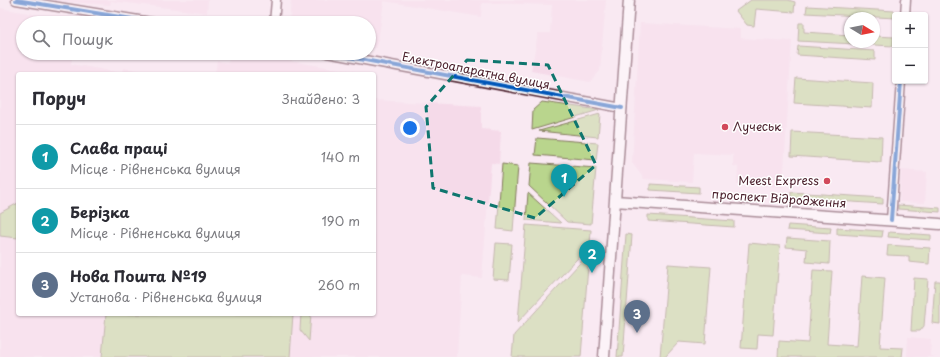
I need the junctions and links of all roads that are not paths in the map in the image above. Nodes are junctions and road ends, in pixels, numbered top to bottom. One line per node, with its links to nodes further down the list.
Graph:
1 (16, 0): 6 (street)
2 (276, 0): 7 (street)
3 (629, 0): 10 (main road)
4 (906, 0): 5 (street)
5 (905, 12)
6 (114, 16)
7 (275, 16)
8 (365, 60): 10 (street, Електроапаратна вулиця)
9 (901, 84): 12 (street)
10 (622, 108): 11 (main road)
11 (615, 201): 12 (main road, проспект Відродження); 14 (main road)
12 (892, 220): 13 (main road, проспект Відродження)
13 (940, 224)
14 (604, 357)

